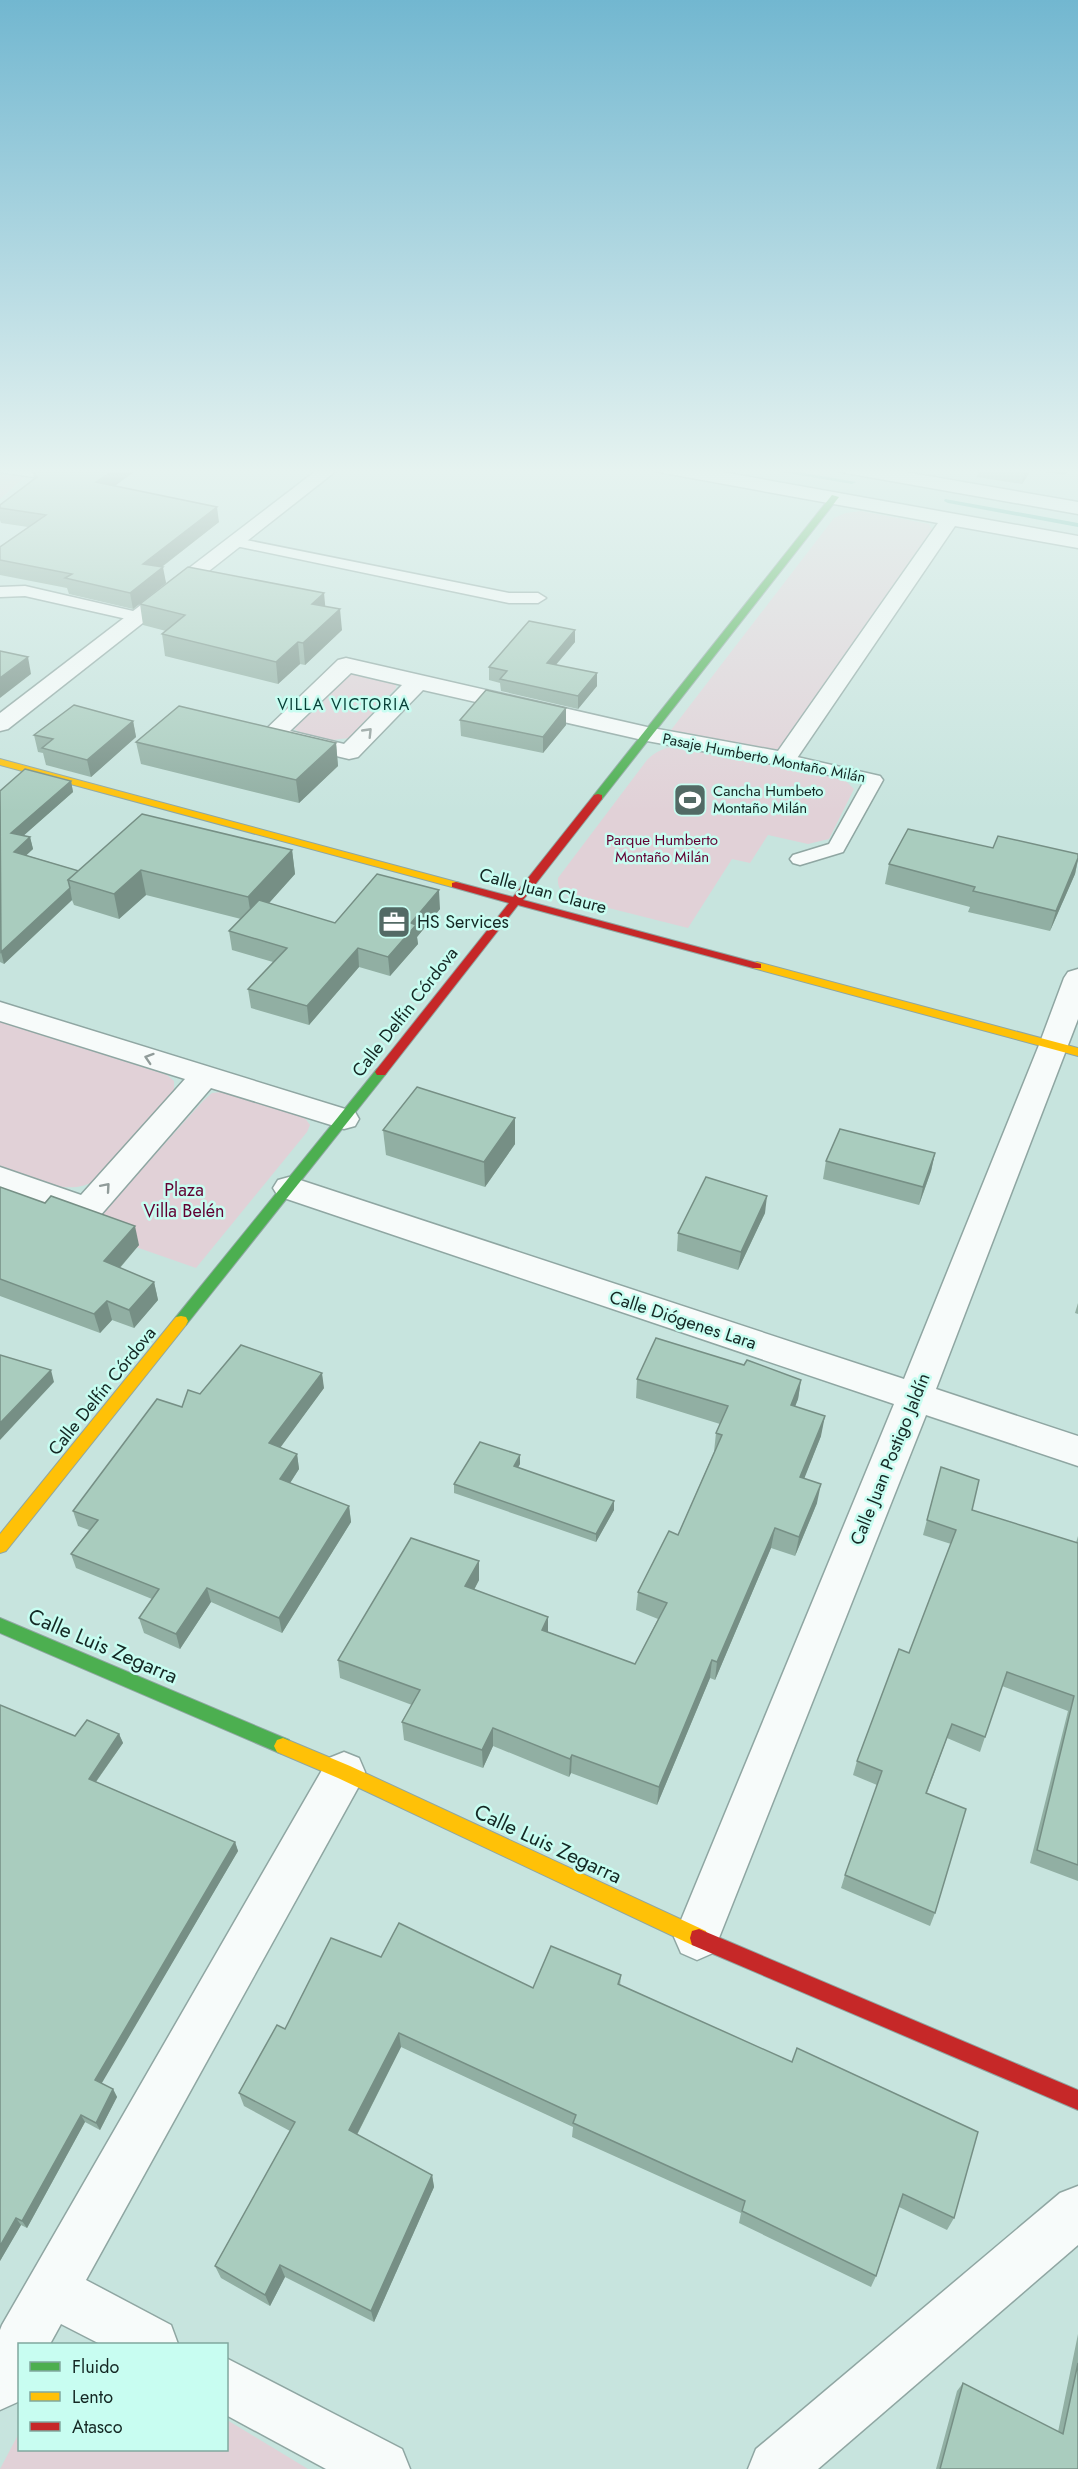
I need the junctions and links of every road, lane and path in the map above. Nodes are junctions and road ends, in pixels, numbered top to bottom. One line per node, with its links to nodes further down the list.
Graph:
1 (185, 582): 7 (street)
2 (432, 582): 6 (lane)
3 (767, 582): 10 (street, Calle Delfín Córdova)
4 (906, 582): 11 (street)
5 (0, 592): 7 (lane)
6 (538, 598)
7 (140, 617): 9 (street)
8 (417, 682): 8 (street, Pasaje Humberto Montaño Milán, one-way to 8); 10 (street, Pasaje Humberto Montaño Milán)
9 (0, 724)
10 (647, 734): 11 (street, Pasaje Humberto Montaño Milán); 14 (street, Calle Delfín Córdova)
11 (784, 759): 13 (lane, Pasaje Humberto Montaño Milán)
12 (0, 762): 14 (street, Calle Juan Claure)
13 (800, 859)
14 (514, 902): 17 (street, Calle Juan Claure); 19 (street, Calle Delfín Córdova)
15 (1078, 978): 17 (street, Calle Juan Postigo Jaldín)
16 (0, 1011): 18 (street, one-way to 16)
17 (1066, 1049): 22 (street, Calle Juan Postigo Jaldín)
18 (205, 1076): 19 (street); 20 (street, one-way to 18)
19 (344, 1119): 21 (street, Calle Delfín Córdova)
20 (0, 1178)
21 (289, 1188): 22 (street, Calle Diógenes Lara); 24 (street, Calle Delfín Córdova)
22 (915, 1397): 23 (street, Calle Diógenes Lara); 27 (street, Calle Juan Postigo Jaldín)
23 (1078, 1451)
24 (0, 1546)
25 (0, 1625): 26 (street, Calle Luis Zegarra)
26 (344, 1772): 27 (street, Calle Luis Zegarra); 30 (street)
27 (697, 1937): 28 (street, Calle Luis Zegarra)
28 (1078, 2100)
29 (1078, 2211): 37 (street)
30 (52, 2290): 31 (street); 32 (street)
31 (22, 2343)
32 (150, 2343)
33 (18, 2350): 34 (street)
34 (0, 2383)
35 (228, 2386): 36 (street)
36 (382, 2469)
37 (776, 2469)

